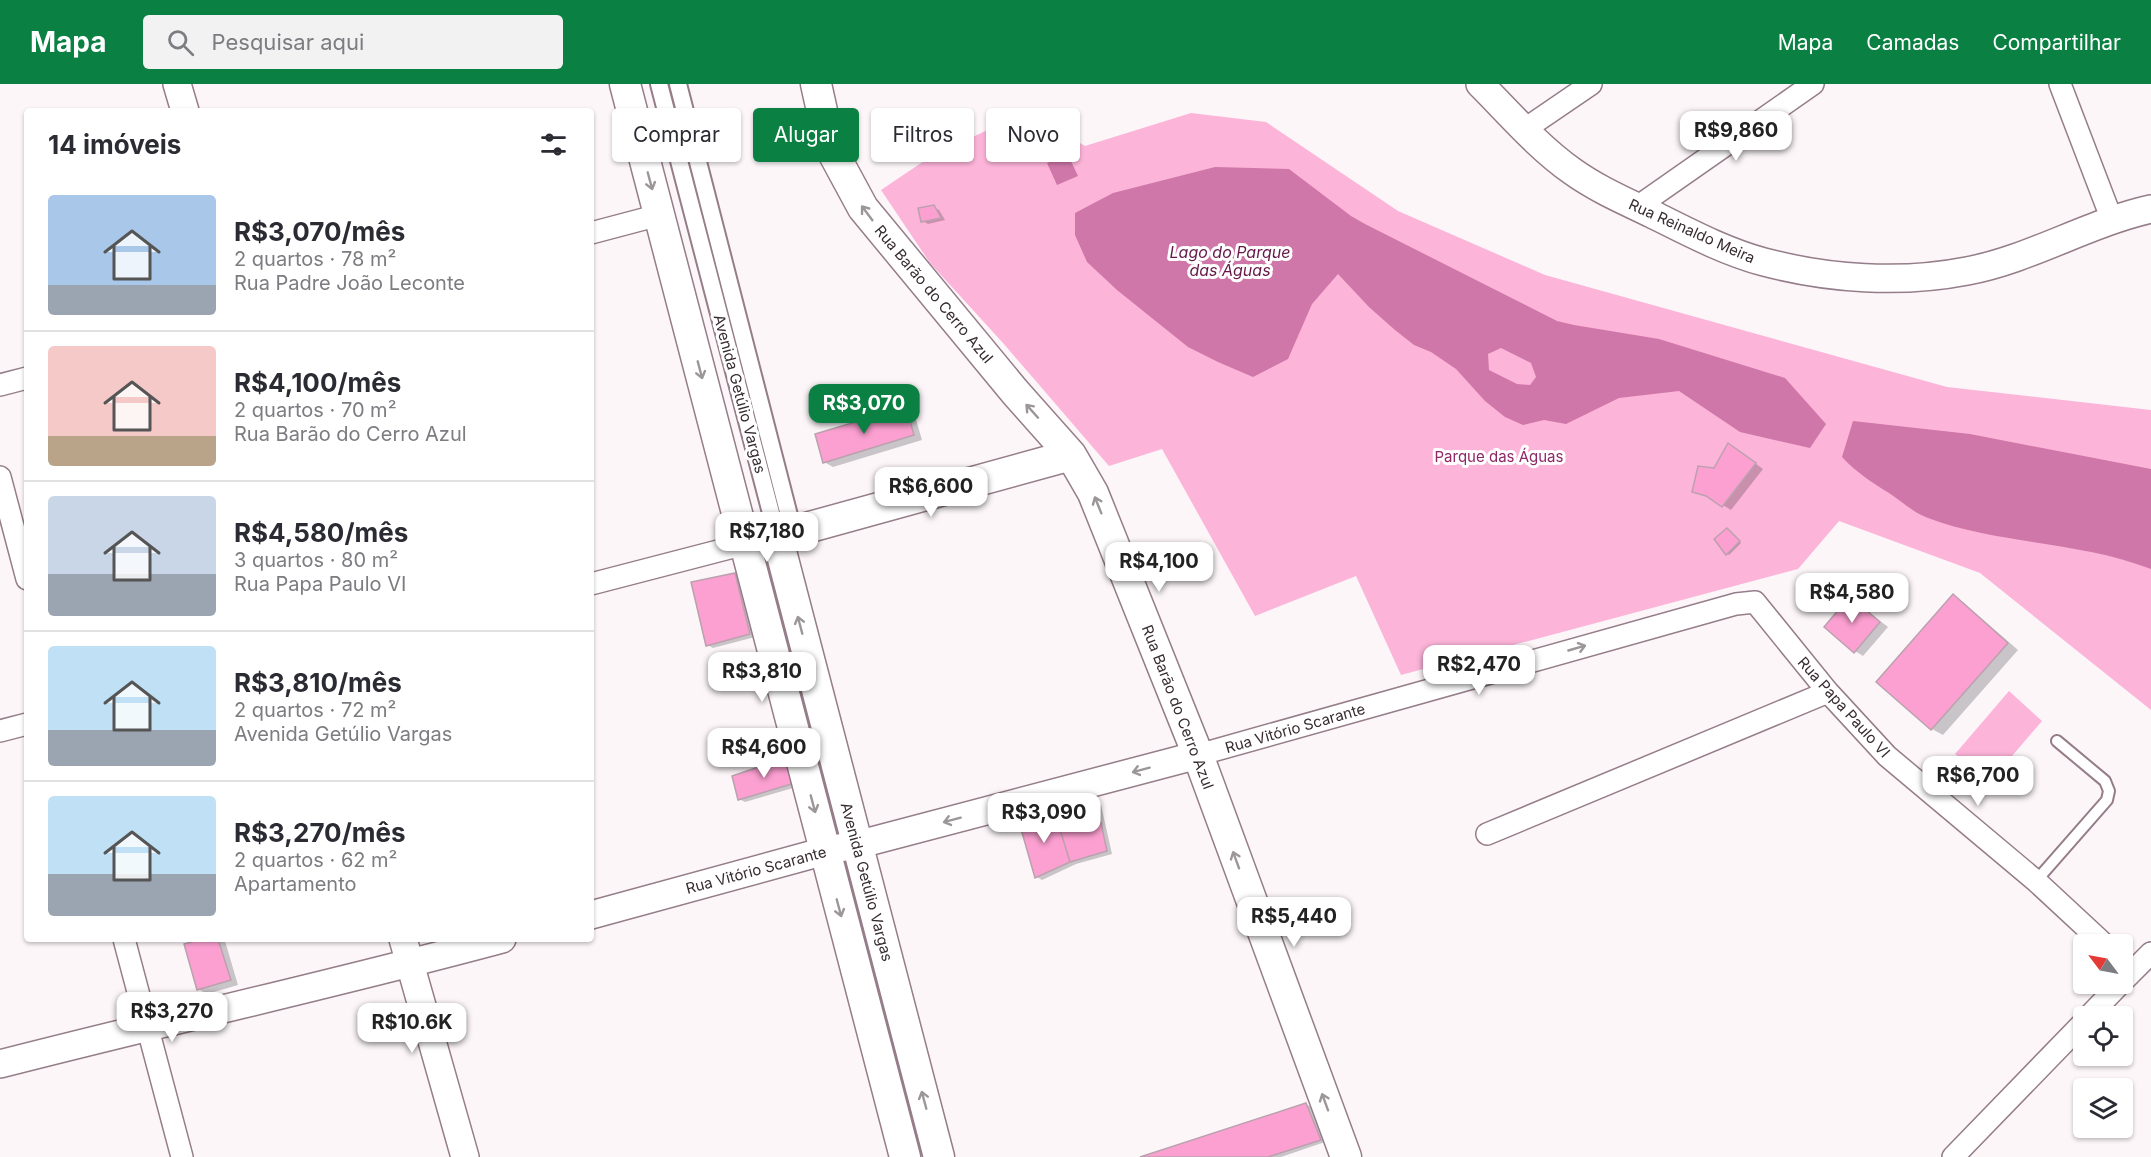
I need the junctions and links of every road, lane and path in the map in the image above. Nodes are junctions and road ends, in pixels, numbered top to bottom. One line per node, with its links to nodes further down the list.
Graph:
1 (177, 84): 10 (street)
2 (625, 84): 14 (main road, one-way to 14)
3 (659, 84): 21 (street, Avenida Getúlio Vargas)
4 (678, 84): 21 (street, Avenida Getúlio Vargas)
5 (816, 84): 19 (main road, Rua Barão do Cerro Azul, one-way to 5)
6 (1480, 84): 11 (street, Rua Reinaldo Meira)
7 (1591, 84): 11 (street)
8 (1813, 84): 12 (street)
9 (2060, 84): 15 (street)
10 (184, 108)
11 (1525, 129): 12 (street, Rua Reinaldo Meira)
12 (1637, 207): 15 (street, Rua Reinaldo Meira)
13 (2151, 209): 15 (street, Rua Reinaldo Meira)
14 (659, 215): 16 (street); 22 (main road, one-way to 22)
15 (2112, 220)
16 (594, 232)
17 (24, 379): 18 (street)
18 (0, 385)
19 (1071, 455): 21 (main road); 30 (main road, Rua Barão do Cerro Azul, one-way to 19)
20 (0, 477): 23 (street)
21 (785, 534): 22 (main road); 32 (main road, Avenida Getúlio Vargas, one-way to 21)
22 (745, 544): 24 (street); 33 (main road, one-way to 33)
23 (24, 568)
24 (594, 583)
25 (1755, 602): 26 (street, Rua Papa Paulo VI); 30 (street, Rua Vitório Scarante, one-way to 25)
26 (1828, 692): 31 (street); 34 (street, Rua Papa Paulo VI)
27 (24, 725): 28 (street)
28 (0, 730)
29 (2057, 741): 34 (lane)
30 (1197, 755): 32 (street, Rua Vitório Scarante, one-way to 32); 51 (main road, Rua Barão do Cerro Azul, one-way to 30)
31 (1487, 834)
32 (857, 844): 33 (street, Rua Vitório Scarante); 50 (main road, Avenida Getúlio Vargas, one-way to 32)
33 (825, 851): 35 (street, Rua Vitório Scarante); 49 (main road, one-way to 49)
34 (2036, 881): 36 (street, Rua Papa Paulo VI)
35 (594, 914)
36 (2093, 934)
37 (125, 942): 44 (street)
38 (480, 942): 39 (street)
39 (406, 952): 44 (street); 48 (street)
40 (2151, 953): 41 (street)
41 (2133, 968)
42 (2108, 994): 43 (street)
43 (2097, 1006)
44 (147, 1026): 46 (street); 47 (street)
45 (2073, 1033): 52 (street)
46 (0, 1064)
47 (182, 1157)
48 (465, 1157)
49 (905, 1157)
50 (939, 1157)
51 (1346, 1157)
52 (1953, 1157)

